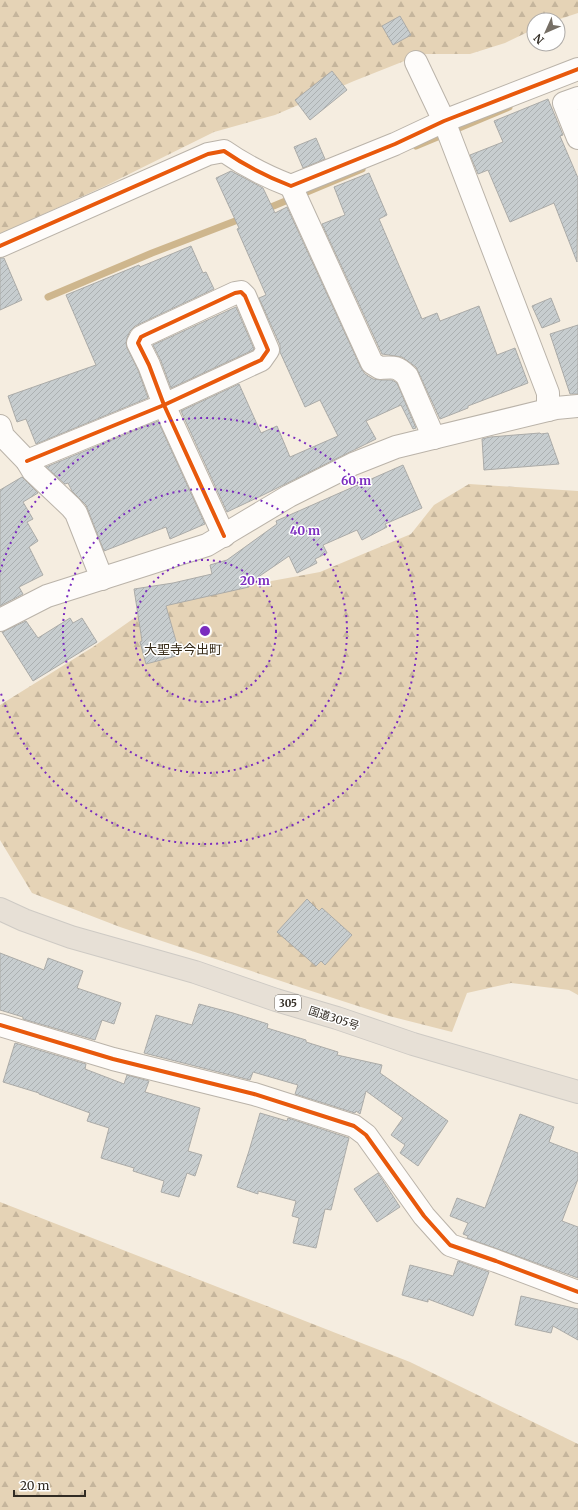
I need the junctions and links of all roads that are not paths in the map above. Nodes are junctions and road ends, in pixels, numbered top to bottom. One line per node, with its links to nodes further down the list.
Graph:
1 (416, 62): 4 (street)
2 (578, 69): 4 (street)
3 (578, 98): 5 (street)
4 (444, 121): 6 (street); 10 (street)
5 (578, 138)
6 (291, 186): 7 (street); 12 (street)
7 (0, 246)
8 (164, 405): 8 (street); 13 (street); 14 (street)
9 (578, 406): 10 (street)
10 (548, 410): 12 (street)
11 (0, 426): 13 (street)
12 (434, 438): 14 (street)
13 (27, 461): 15 (street)
14 (224, 536): 15 (street)
15 (102, 579): 16 (street)
16 (0, 620)
17 (0, 909): 19 (highway, 国道305号 / 305)
18 (0, 1025): 20 (street)
19 (578, 1092)
20 (578, 1292)

